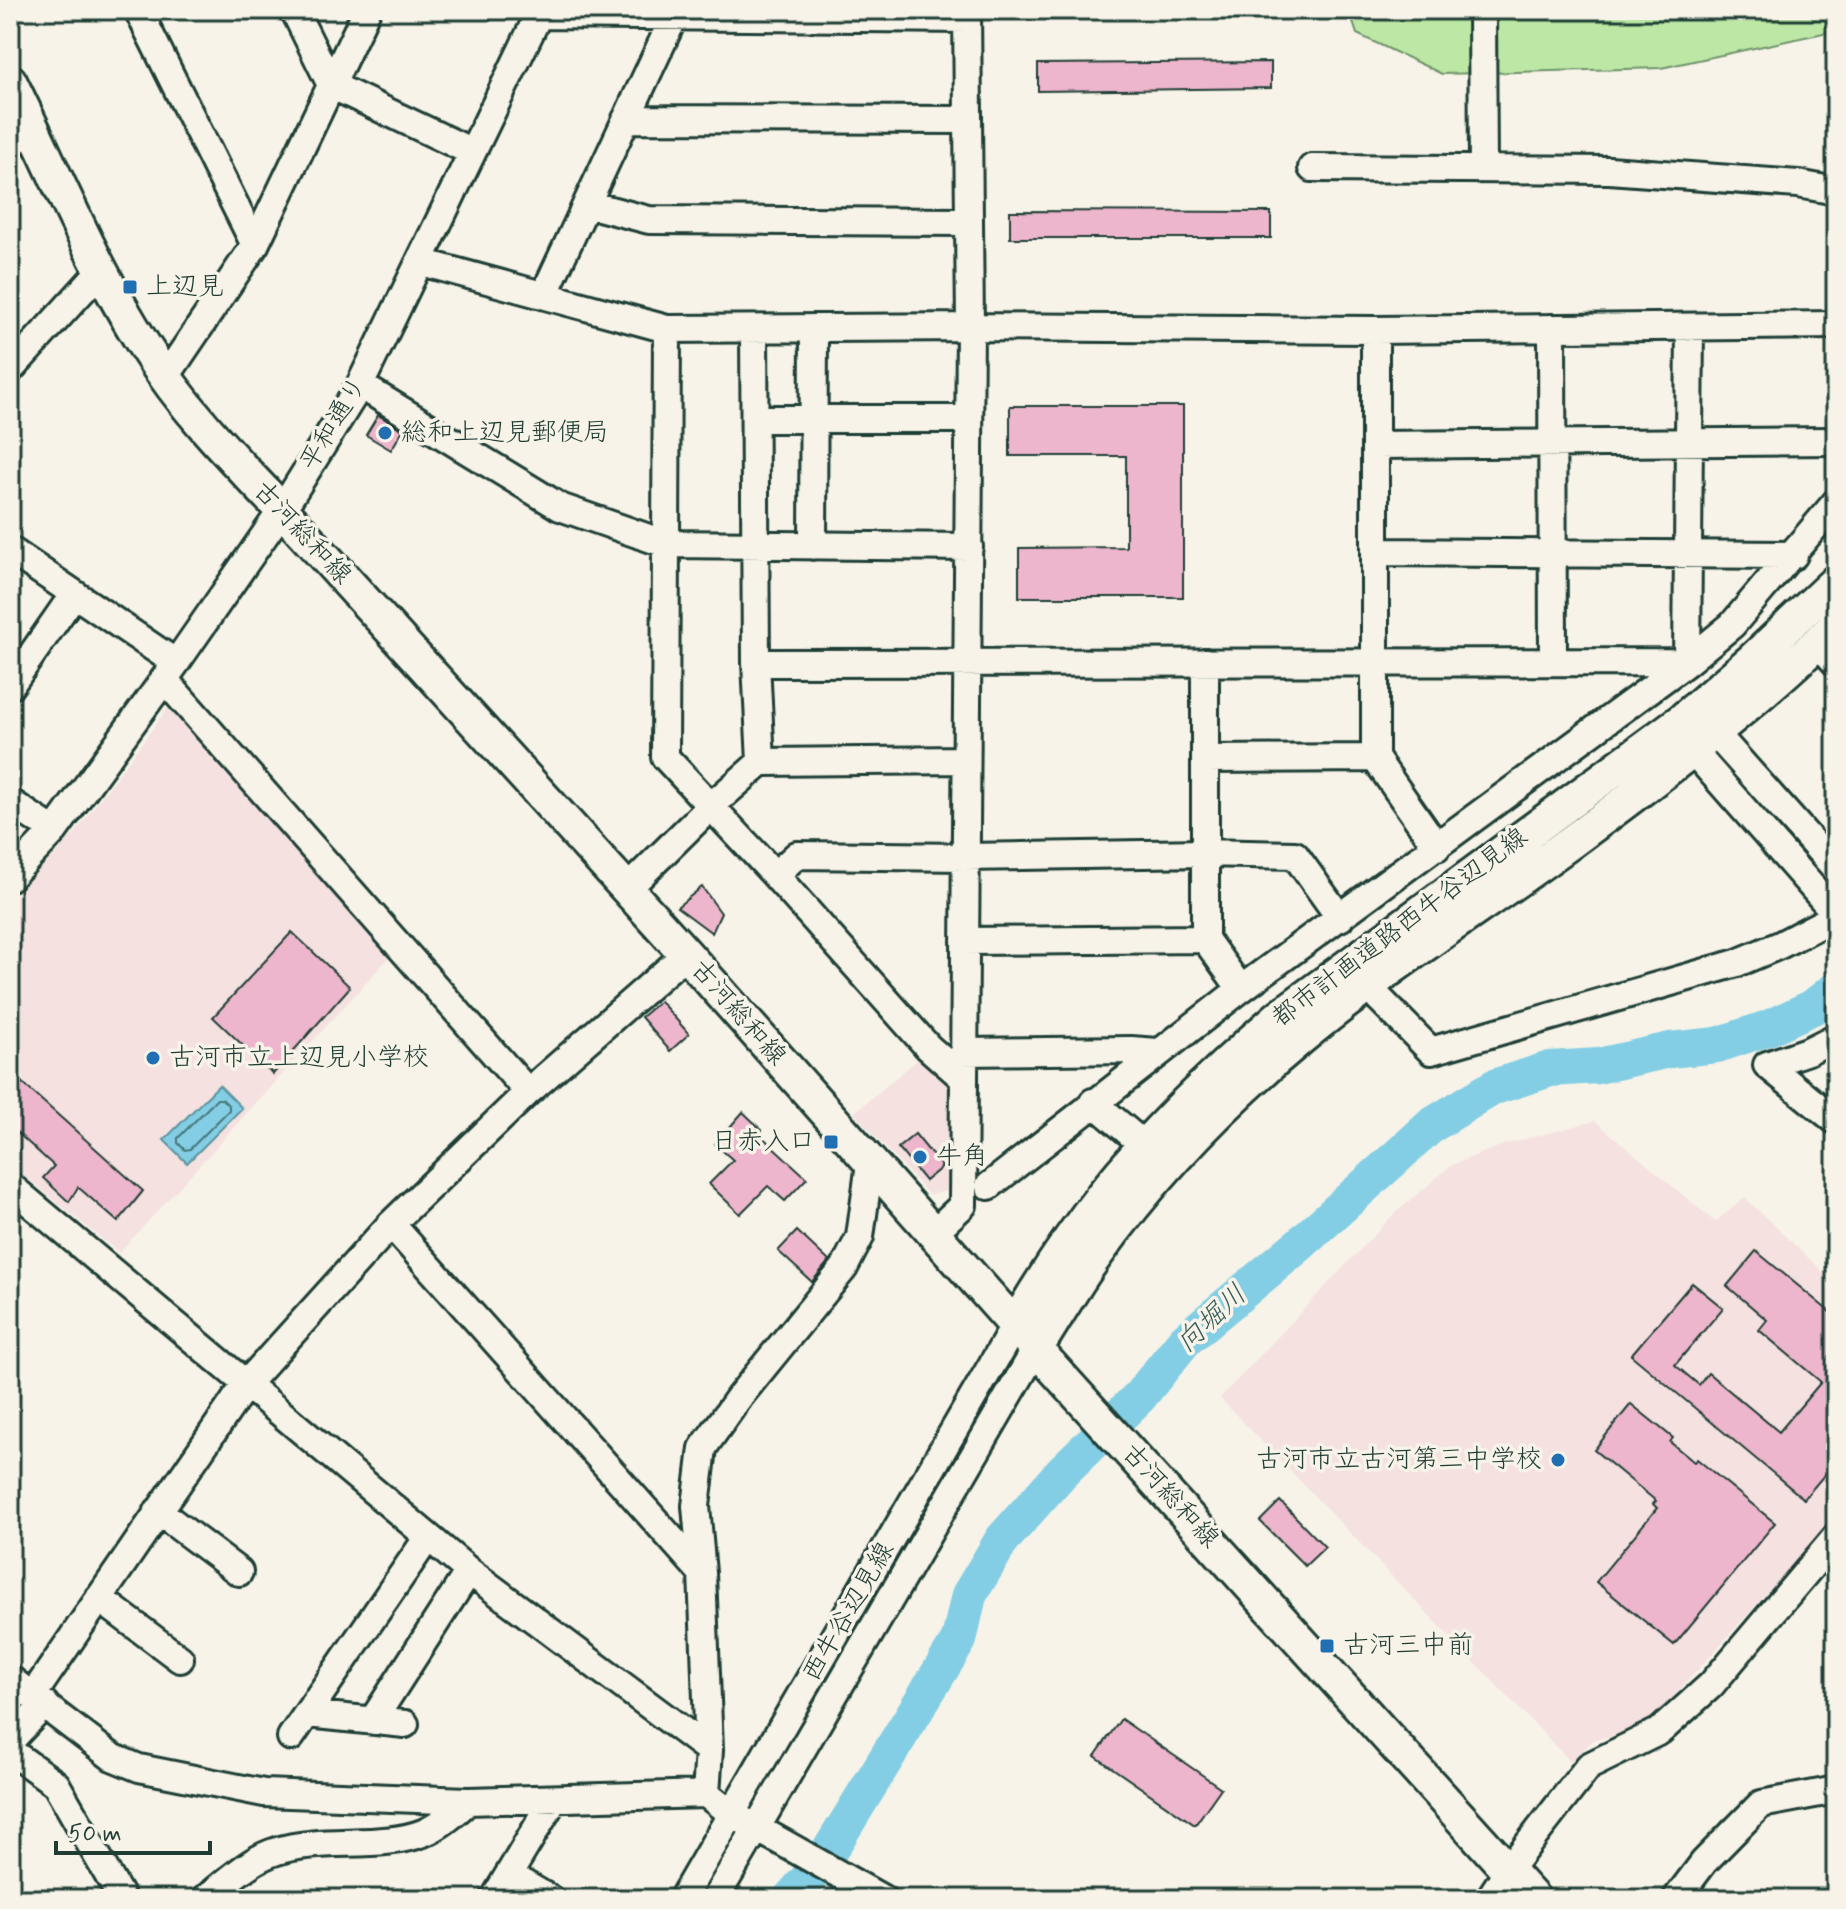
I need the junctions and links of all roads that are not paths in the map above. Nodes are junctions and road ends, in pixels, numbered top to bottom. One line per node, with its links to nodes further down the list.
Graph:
1 (138, 10): 19 (street)
2 (294, 10): 9 (street)
3 (367, 10): 9 (street)
4 (1482, 10): 15 (street)
5 (540, 13): 7 (street); 13 (street, 平和通り)
6 (967, 15): 7 (street); 11 (street)
7 (674, 17): 10 (street)
8 (10, 81): 12 (main road, 古河総和線)
9 (331, 85): 13 (street); 19 (street)
10 (626, 119): 11 (street); 17 (street)
11 (968, 120): 18 (street)
12 (20, 135): 21 (main road, 古河総和線)
13 (472, 152): 20 (street, 平和通り)
14 (1312, 168): 15 (street)
15 (1483, 169): 16 (street)
16 (1836, 191)
17 (587, 204): 18 (street); 22 (street)
18 (968, 222): 24 (street)
19 (255, 245): 32 (street)
20 (421, 262): 22 (street); 33 (street, 平和通り)
21 (102, 269): 31 (street); 32 (main road, 古河総和線)
22 (544, 295): 28 (street)
23 (1836, 325): 25 (street)
24 (970, 327): 26 (street); 30 (street); 36 (street)
25 (1690, 327): 27 (street); 38 (street)
26 (814, 328): 29 (street); 34 (street)
27 (1552, 328): 30 (street); 39 (street)
28 (667, 329): 29 (street); 43 (street)
29 (754, 329): 35 (street)
30 (1375, 330): 40 (street)
31 (10, 370)
32 (165, 378): 41 (main road, 古河総和線)
33 (360, 385): 41 (street, 平和通り); 43 (street)
34 (814, 418): 35 (street); 36 (street); 45 (street)
35 (755, 419): 44 (street)
36 (969, 419): 46 (street)
37 (1836, 441): 38 (street)
38 (1689, 442): 39 (street); 50 (street)
39 (1553, 443): 40 (street); 49 (street)
40 (1376, 445): 48 (street)
41 (282, 510): 61 (street, 平和通り); 78 (main road, 古河総和線)
42 (1831, 519): 51 (street)
43 (666, 544): 44 (street); 70 (street)
44 (756, 546): 45 (street); 59 (street)
45 (813, 546): 46 (street)
46 (969, 547): 60 (street)
47 (10, 550): 53 (street)
48 (1376, 552): 49 (street); 56 (street)
49 (1553, 553): 50 (street); 57 (street)
50 (1688, 554): 51 (street); 58 (street)
51 (1794, 555): 58 (street)
52 (1836, 581): 63 (main road, 都市計画道路西牛谷辺見線)
53 (74, 594): 61 (street); 62 (street)
54 (1830, 644): 64 (main road, 都市計画道路西牛谷辺見線)
55 (1205, 662): 56 (street); 60 (street); 66 (street)
56 (1375, 662): 57 (street); 65 (street)
57 (1553, 662): 58 (street)
58 (1687, 662): 72 (street)
59 (756, 663): 60 (street); 68 (street)
60 (967, 663): 67 (street)
61 (170, 671): 71 (street, 平和通り); 90 (street)
62 (10, 686)
63 (1682, 720): 64 (street); 93 (main road, 都市計画道路西牛谷辺見線)
64 (1704, 742): 75 (street); 79 (street); 84 (main road, 都市計画道路西牛谷辺見線)
65 (1375, 758): 66 (street); 72 (street)
66 (1205, 759): 73 (street)
67 (966, 760): 68 (street); 74 (street)
68 (761, 762): 70 (street)
69 (10, 802): 71 (street)
70 (711, 806): 76 (street); 78 (street)
71 (54, 831): 77 (street, 平和通り)
72 (1437, 847): 80 (street)
73 (1204, 853): 74 (street); 80 (street); 81 (street)
74 (965, 857): 76 (street); 82 (street)
75 (1836, 869)
76 (775, 875): 89 (street)
77 (10, 877)
78 (627, 889): 83 (main road, 古河総和線)
79 (1836, 915): 84 (street)
80 (1340, 918): 85 (street)
81 (1205, 939): 82 (street); 85 (street)
82 (965, 941): 87 (street)
83 (686, 954): 90 (street); 94 (main road, 古河総和線)
84 (1368, 987): 100 (main road, 都市計画道路西牛谷辺見線)
85 (1241, 989): 88 (street)
86 (1836, 1037): 92 (street)
87 (963, 1052): 88 (street); 89 (street)
88 (1157, 1052): 91 (street)
89 (963, 1078): 98 (street)
90 (528, 1092): 97 (street)
91 (1093, 1102): 93 (street); 96 (street)
92 (1836, 1121)
93 (1145, 1146): 99 (main road, 都市計画道路西牛谷辺見線)
94 (870, 1163): 98 (main road, 古河総和線); 107 (street)
95 (10, 1186): 101 (street)
96 (989, 1186)
97 (391, 1224): 101 (street); 107 (street)
98 (933, 1233): 99 (main road, 古河総和線)
99 (1015, 1325): 100 (main road, 古河総和線); 123 (street, 西牛谷辺見線)
100 (1036, 1349): 124 (street, 西牛谷辺見線); 125 (main road, 古河総和線)
101 (246, 1384): 102 (street); 103 (street)
102 (158, 1511): 106 (street); 108 (street)
103 (428, 1537): 105 (street); 112 (street)
104 (1836, 1537): 125 (street)
105 (469, 1571): 113 (street); 117 (street)
106 (239, 1572)
107 (702, 1573): 117 (street)
108 (99, 1598): 109 (street); 111 (street)
109 (180, 1659)
110 (10, 1679): 111 (street)
111 (39, 1700): 116 (street); 122 (street)
112 (307, 1714): 113 (street); 115 (street)
113 (373, 1720): 114 (street)
114 (405, 1724)
115 (291, 1737)
116 (10, 1741)
117 (709, 1750): 120 (street)
118 (10, 1751): 127 (street)
119 (1836, 1790): 136 (street)
120 (706, 1794): 121 (street); 123 (street)
121 (554, 1799): 122 (street); 126 (street)
122 (468, 1801): 128 (street)
123 (730, 1813): 124 (street); 131 (street, 西牛谷辺見線)
124 (756, 1829): 132 (street, 西牛谷辺見線); 133 (street)
125 (1508, 1870): 134 (street); 135 (main road, 古河総和線)
126 (509, 1875): 129 (street); 130 (street)
127 (122, 1899)
128 (205, 1899)
129 (494, 1899)
130 (550, 1899)
131 (682, 1899)
132 (715, 1899)
133 (883, 1899)
134 (1489, 1899)
135 (1534, 1899)
136 (1676, 1899)

